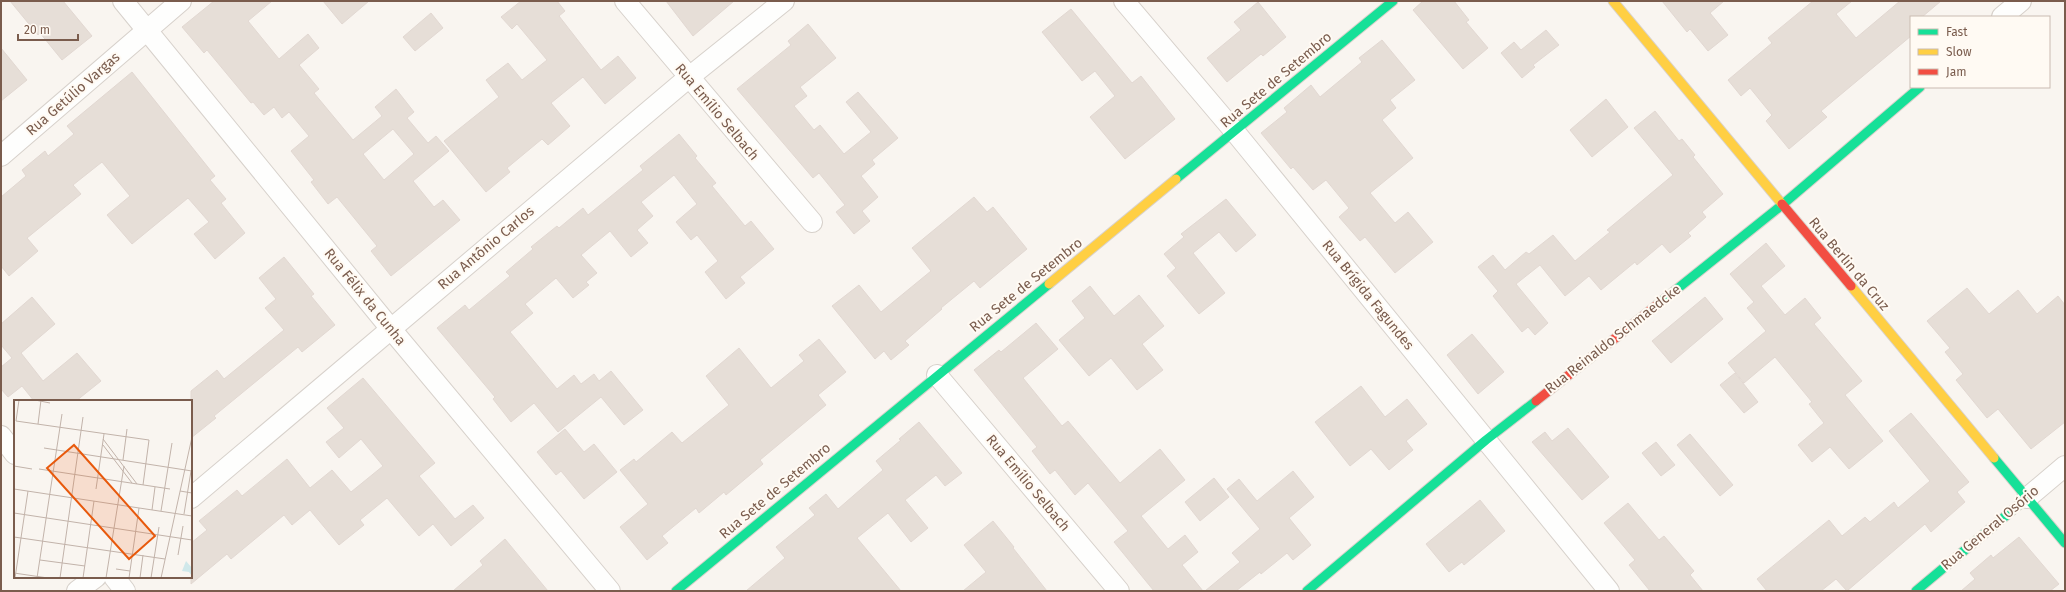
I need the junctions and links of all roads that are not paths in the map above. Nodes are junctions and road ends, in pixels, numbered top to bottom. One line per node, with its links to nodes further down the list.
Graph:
1 (123, 1): 10 (street, Rua Félix da Cunha)
2 (181, 1): 10 (street, Rua Getúlio Vargas)
3 (625, 1): 11 (street, Rua Emílio Selbach)
4 (784, 1): 11 (street, Rua Antônio Carlos)
5 (1124, 1): 13 (street, Rua Brígida Fagundes)
6 (1393, 1): 13 (street, Rua Sete de Setembro)
7 (1613, 1): 15 (street, Rua Berlin da Cruz)
8 (2021, 1): 9 (street)
9 (2003, 16)
10 (147, 30): 14 (street, Rua Getúlio Vargas); 17 (street, Rua Félix da Cunha)
11 (688, 78): 16 (street, Rua Emílio Selbach); 17 (street, Rua Antônio Carlos)
12 (1919, 88): 15 (street, Rua Reinaldo Schmaedcke)
13 (1235, 132): 18 (street, Rua Sete de Setembro); 20 (street, Rua Brígida Fagundes)
14 (1, 156)
15 (1782, 205): 20 (street, Rua Reinaldo Schmaedcke); 24 (street, Rua Berlin da Cruz)
16 (812, 222)
17 (391, 329): 23 (street, Rua Antônio Carlos); 30 (street, Rua Félix da Cunha)
18 (937, 375): 31 (street, Rua Sete de Setembro); 32 (street, Rua Emílio Selbach)
19 (1, 436): 21 (street)
20 (1486, 440): 33 (street, Rua Reinaldo Schmaedcke); 34 (street, Rua Brígida Fagundes)
21 (14, 453)
22 (2065, 466): 24 (street, Rua General Osório)
23 (192, 497)
24 (2027, 498): 25 (street, Rua Berlin da Cruz); 35 (street, Rua General Osório)
25 (2065, 543)
26 (95, 578): 28 (street)
27 (115, 578): 29 (street)
28 (77, 591)
29 (126, 591)
30 (610, 591)
31 (676, 591)
32 (1119, 591)
33 (1307, 591)
34 (1609, 591)
35 (1916, 591)

